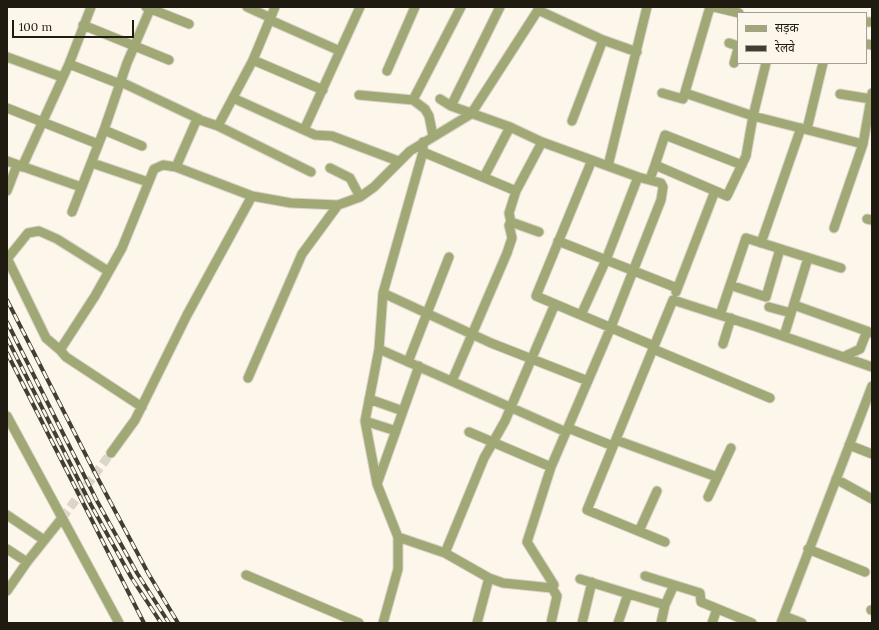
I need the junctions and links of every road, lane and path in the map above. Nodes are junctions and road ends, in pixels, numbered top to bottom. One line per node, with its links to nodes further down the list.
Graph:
1 (91, 7): 16 (street)
2 (247, 7): 14 (street)
3 (275, 7): 14 (street)
4 (360, 7): 19 (street)
5 (415, 7): 29 (street)
6 (461, 7): 40 (street)
7 (500, 7): 41 (street)
8 (647, 7): 20 (street)
9 (710, 7): 34 (street)
10 (714, 7): 13 (street)
11 (149, 8): 15 (street); 18 (street)
12 (539, 9): 17 (street); 43 (street)
13 (737, 13)
14 (270, 19): 19 (street); 24 (street)
15 (189, 24)
16 (83, 25): 18 (street); 26 (street)
17 (603, 40): 20 (street); 46 (street)
18 (135, 46): 23 (street); 31 (street)
19 (340, 51): 32 (street)
20 (637, 52): 67 (street)
21 (737, 52): 25 (street)
22 (7, 56): 30 (street)
23 (169, 60)
24 (253, 60): 32 (street); 38 (street)
25 (734, 63)
26 (69, 64): 30 (street); 31 (street)
27 (766, 64): 44 (street)
28 (823, 64): 50 (street)
29 (386, 70)
30 (62, 77): 47 (street)
31 (120, 83): 45 (street); 51 (street)
32 (323, 90): 52 (street)
33 (662, 93): 34 (street)
34 (685, 93): 44 (street)
35 (840, 94): 37 (street)
36 (359, 95): 40 (street)
37 (871, 96): 57 (street)
38 (233, 98): 48 (street); 52 (street)
39 (440, 99): 41 (street)
40 (413, 100): 53 (street)
41 (451, 106): 43 (street)
42 (7, 108): 47 (street)
43 (471, 114): 49 (street); 53 (street)
44 (753, 116): 50 (street); 65 (street)
45 (199, 119): 48 (street); 68 (street)
46 (572, 121)
47 (41, 122): 56 (street); 66 (street)
48 (218, 126): 70 (street)
49 (510, 127): 55 (street); 71 (street)
50 (804, 128): 57 (street); 87 (street)
51 (104, 130): 56 (street); 58 (street)
52 (304, 130): 62 (street)
53 (433, 136): 54 (street)
54 (422, 142): 59 (street); 62 (street)
55 (542, 142): 60 (street); 77 (street)
56 (98, 144): 63 (street)
57 (864, 144): 84 (street)
58 (142, 146)
59 (423, 152): 71 (street); 98 (street)
60 (592, 160): 67 (street); 86 (street)
61 (7, 161): 66 (street)
62 (398, 161): 80 (street)
63 (92, 163): 74 (street); 75 (street)
64 (655, 165): 65 (street); 73 (street); 78 (street)
65 (742, 165): 78 (street)
66 (20, 166): 75 (street); 76 (street)
67 (608, 166): 72 (street)
68 (176, 167): 74 (street); 79 (street)
69 (330, 168): 80 (street)
70 (311, 172)
71 (484, 177): 77 (street)
72 (638, 177): 73 (street); 92 (street)
73 (650, 179): 94 (street)
74 (148, 182): 95 (street)
75 (81, 187): 82 (street)
76 (7, 191)
77 (516, 191): 83 (street)
78 (715, 191): 97 (street)
79 (252, 196): 81 (street); 127 (street)
80 (360, 197): 81 (street)
81 (338, 205): 120 (street)
82 (72, 212)
83 (511, 222): 85 (street); 109 (street)
84 (834, 228)
85 (539, 232)
86 (558, 241): 92 (street); 100 (street)
87 (761, 243): 88 (street); 96 (street)
88 (780, 249): 90 (street); 96 (street)
89 (449, 257): 103 (street)
90 (808, 258): 93 (street); 102 (street)
91 (7, 259): 95 (street); 114 (street)
92 (606, 260): 94 (street); 104 (street)
93 (841, 268)
94 (633, 270): 97 (street); 107 (street)
95 (108, 271): 114 (street)
96 (730, 285): 105 (street)
97 (677, 288): 99 (street)
98 (383, 293): 103 (street); 113 (street)
99 (673, 300): 105 (street); 112 (street)
100 (555, 304): 104 (street); 116 (street)
101 (769, 307): 102 (street)
102 (792, 309): 108 (street); 110 (street)
103 (426, 313): 109 (street); 117 (street)
104 (581, 315): 107 (street)
105 (720, 315): 106 (street)
106 (731, 318): 110 (street); 111 (street)
107 (611, 327): 112 (street); 122 (street)
108 (869, 332): 115 (street)
109 (472, 334): 116 (street); 121 (street)
110 (784, 336): 115 (street)
111 (723, 344)
112 (654, 347): 124 (street); 135 (street)
113 (379, 349): 117 (street); 125 (street)
114 (60, 350): 127 (street)
115 (844, 357): 119 (street)
116 (530, 358): 122 (street); 126 (street)
117 (408, 362): 118 (street)
118 (419, 366): 121 (street); 128 (street)
119 (872, 367)
120 (248, 378)
121 (452, 381): 126 (street)
122 (588, 381): 131 (street)
123 (872, 386): 136 (street)
124 (770, 398)
125 (369, 399): 128 (street); 130 (street)
126 (511, 406): 131 (street); 134 (street)
127 (142, 407): 138 (street)
128 (403, 411): 132 (street)
129 (7, 416): 148 (street)
130 (365, 421): 132 (street); 143 (street)
131 (567, 430): 135 (street); 140 (street)
132 (396, 431): 143 (street)
133 (469, 432): 134 (street)
134 (494, 442): 140 (street); 155 (street)
135 (614, 443): 141 (street); 149 (street)
136 (849, 445): 139 (street); 142 (street)
137 (731, 448): 141 (street)
138 (111, 453)
139 (872, 454)
140 (551, 467): 163 (street)
141 (717, 477): 145 (street)
142 (836, 479): 146 (street); 154 (street)
143 (377, 484): 150 (street)
144 (656, 491): 149 (street)
145 (708, 497)
146 (872, 499)
147 (7, 515): 151 (street)
148 (62, 518): 151 (street); 170 (street)
149 (639, 531): 152 (street)
150 (398, 537): 155 (street); 172 (street)
151 (44, 540): 156 (street)
152 (665, 542)
153 (7, 549): 156 (street)
154 (808, 549): 157 (street); 169 (street)
155 (445, 553): 160 (street)
156 (27, 562): 165 (street)
157 (865, 572)
158 (246, 575): 171 (street)
159 (645, 576): 164 (street)
160 (489, 578): 173 (street); 174 (street)
161 (580, 579): 162 (street)
162 (592, 582): 166 (street); 175 (street)
163 (554, 585)
164 (674, 585): 167 (street); 168 (street)
165 (7, 591)
166 (628, 594): 167 (street); 176 (street)
167 (665, 605): 177 (street)
168 (717, 609): 178 (street); 179 (street)
169 (782, 619): 180 (street)
170 (119, 623)
171 (359, 623)
172 (383, 623)
173 (477, 623)
174 (551, 623)
175 (582, 623)
176 (618, 623)
177 (661, 623)
178 (712, 623)
179 (752, 623)
180 (802, 623)

